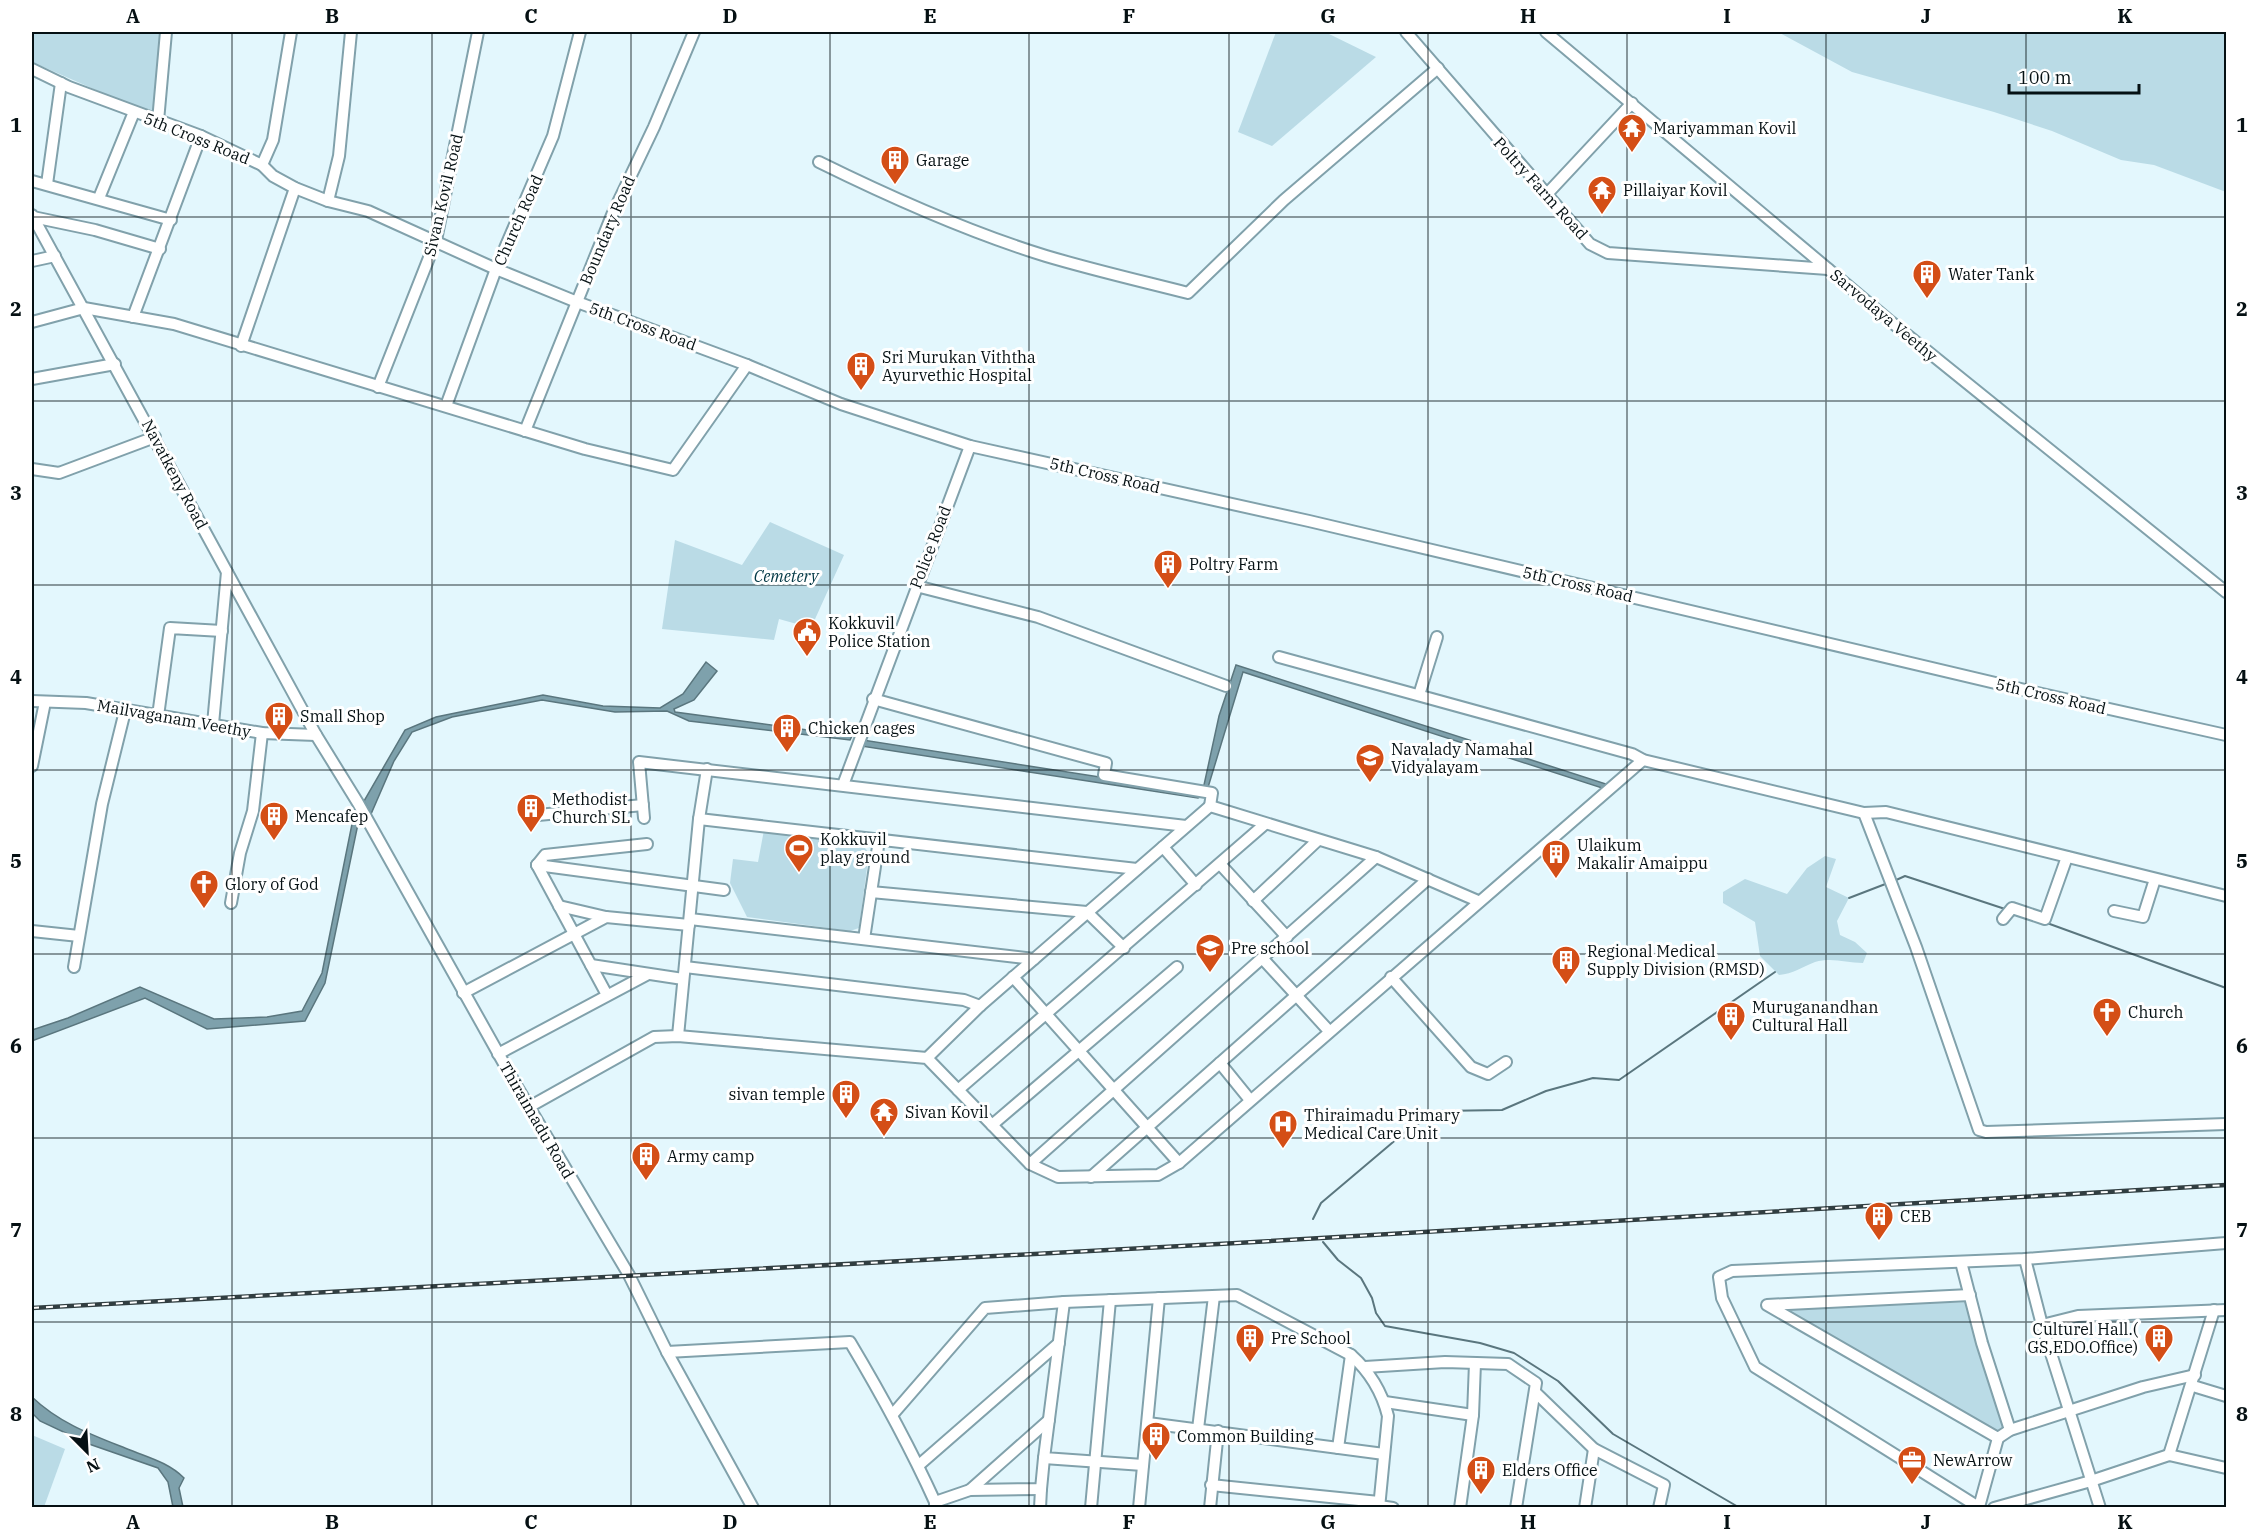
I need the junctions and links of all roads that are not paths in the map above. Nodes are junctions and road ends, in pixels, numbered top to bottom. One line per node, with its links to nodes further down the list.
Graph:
1 (166, 32): 14 (street)
2 (291, 32): 17 (street)
3 (351, 32): 23 (street)
4 (478, 32): 26 (street, Sivan Kovil Road)
5 (580, 32): 30 (street, Church Road)
6 (694, 32): 32 (street, Boundary Road)
7 (1406, 32): 9 (street, Poltry Farm Road)
8 (1546, 32): 12 (street, Sarvodaya Veethy)
9 (1437, 68): 16 (street); 21 (street, Poltry Farm Road)
10 (32, 69): 11 (street, 5th Cross Road)
11 (61, 83): 13 (street, 5th Cross Road); 19 (street)
12 (1632, 103): 21 (street); 31 (street, Sarvodaya Veethy)
13 (134, 112): 14 (street, 5th Cross Road); 22 (street)
14 (158, 121): 15 (street, 5th Cross Road)
15 (201, 136): 17 (street, 5th Cross Road); 25 (street)
16 (819, 162)
17 (262, 165): 20 (street, 5th Cross Road)
18 (32, 182): 19 (street)
19 (47, 184): 22 (street)
20 (295, 188): 23 (street, 5th Cross Road); 36 (street)
21 (1546, 194): 31 (street, Poltry Farm Road)
22 (99, 198): 25 (street)
23 (328, 201): 26 (street, 5th Cross Road)
24 (32, 216): 27 (street); 28 (street, Navatkeny Road)
25 (171, 220): 27 (street)
26 (436, 240): 30 (street, 5th Cross Road); 40 (street, Sivan Kovil Road)
27 (160, 249): 34 (street)
28 (55, 256): 29 (street); 33 (street, Navatkeny Road)
29 (32, 261)
30 (496, 269): 32 (street, 5th Cross Road); 41 (street, Church Road)
31 (1828, 269): 48 (street, Sarvodaya Veethy)
32 (578, 302): 38 (street, 5th Cross Road); 42 (street, Boundary Road)
33 (84, 308): 34 (street); 35 (street); 37 (street, Navatkeny Road)
34 (133, 317): 36 (street)
35 (32, 322)
36 (241, 346): 40 (street)
37 (115, 364): 39 (street); 43 (street, Navatkeny Road)
38 (747, 365): 42 (street); 44 (street, 5th Cross Road)
39 (32, 379)
40 (378, 387): 41 (street)
41 (446, 406): 42 (street)
42 (525, 431)
43 (155, 437): 45 (street); 46 (street, Navatkeny Road)
44 (970, 446): 47 (street, Police Road); 62 (street, 5th Cross Road)
45 (32, 469)
46 (227, 572): 49 (street); 61 (street, Navatkeny Road)
47 (915, 586): 52 (street); 54 (street, Police Road)
48 (2226, 592)
49 (222, 631): 58 (street); 59 (street)
50 (1437, 637): 53 (street)
51 (1279, 657): 53 (street)
52 (1226, 686)
53 (1419, 695): 63 (street)
54 (873, 699): 66 (street, Police Road); 68 (street)
55 (32, 701): 56 (street, Mailvaganam Veethy)
56 (45, 702): 57 (street, Mailvaganam Veethy); 64 (street)
57 (125, 711): 58 (street, Mailvaganam Veethy); 102 (street)
58 (159, 716): 59 (street, Mailvaganam Veethy)
59 (213, 724): 60 (street, Mailvaganam Veethy)
60 (262, 733): 61 (street, Mailvaganam Veethy); 93 (street)
61 (316, 735): 116 (street, Thiraimadu Road)
62 (2226, 735)
63 (1643, 760): 69 (street); 92 (street)
64 (32, 766)
65 (707, 769): 66 (street); 67 (street); 72 (street)
66 (843, 785): 74 (street)
67 (643, 805): 70 (street); 71 (street)
68 (1210, 806): 73 (street); 74 (street)
69 (1864, 813): 80 (street); 132 (street)
70 (538, 815)
71 (644, 818)
72 (699, 819): 75 (street); 87 (street)
73 (1265, 824): 76 (street); 81 (street)
74 (1186, 826): 78 (street)
75 (879, 840): 83 (street); 89 (street)
76 (1317, 841): 79 (street); 91 (street)
77 (647, 844): 82 (street)
78 (1163, 847): 83 (street); 86 (street)
79 (1376, 857): 84 (street); 103 (street)
80 (2067, 857): 85 (street); 98 (street)
81 (1220, 864): 86 (street); 91 (street)
82 (537, 865): 87 (street); 94 (street)
83 (1137, 869): 96 (street)
84 (1428, 879): 92 (street); 118 (street)
85 (2155, 879): 90 (street); 95 (street)
86 (1196, 885): 105 (street)
87 (693, 888): 88 (street); 99 (street)
88 (724, 890)
89 (871, 892): 96 (street); 104 (street)
90 (2226, 896)
91 (1253, 901): 103 (street)
92 (1478, 901): 114 (street)
93 (231, 903)
94 (559, 906): 97 (street); 101 (street)
95 (2114, 910)
96 (1087, 912): 105 (street); 107 (street)
97 (606, 917): 99 (street); 101 (street)
98 (2004, 919)
99 (690, 922): 104 (street); 110 (street)
100 (32, 931): 102 (street)
101 (574, 933): 108 (street); 116 (street)
102 (78, 936): 109 (street)
103 (1287, 937): 106 (street)
104 (864, 939): 107 (street)
105 (1124, 948): 120 (street)
106 (1263, 958): 118 (street); 128 (street)
107 (1034, 959): 113 (street)
108 (591, 966): 112 (street); 117 (street)
109 (74, 967)
110 (685, 967): 115 (street); 119 (street)
111 (1177, 967): 123 (street)
112 (648, 974): 115 (street); 117 (street)
113 (1014, 977): 119 (street); 120 (street)
114 (1391, 977): 121 (street); 126 (street)
115 (683, 979): 122 (street)
116 (464, 993): 124 (street, Thiraimadu Road)
117 (607, 995): 124 (street)
118 (1297, 996): 121 (street); 127 (street)
119 (980, 1006): 125 (street)
120 (1047, 1015): 123 (street); 129 (street)
121 (1329, 1031): 130 (street)
122 (678, 1036): 125 (street); 131 (street)
123 (1079, 1053): 128 (street); 133 (street)
124 (498, 1054): 131 (street, Thiraimadu Road)
125 (927, 1058): 129 (street)
126 (1506, 1062)
127 (1220, 1063): 130 (street); 134 (street)
128 (1112, 1089): 134 (street); 136 (street)
129 (958, 1090): 133 (street)
130 (1250, 1100): 135 (street)
131 (529, 1107): 150 (street, Thiraimadu Road)
132 (2226, 1124)
133 (992, 1125): 136 (street)
134 (1145, 1127): 135 (street); 137 (street)
135 (1179, 1163): 137 (street)
136 (1030, 1164): 137 (street)
137 (1091, 1177)
138 (2226, 1243): 139 (street)
139 (2025, 1259): 140 (street); 148 (street)
140 (1961, 1262): 141 (street); 182 (street)
141 (1970, 1295): 164 (street); 166 (street)
142 (1214, 1296): 143 (street); 151 (street); 163 (street)
143 (1159, 1298): 144 (street); 162 (street)
144 (1110, 1300): 145 (street); 172 (street)
145 (1064, 1302): 149 (street); 159 (street)
146 (2214, 1310): 147 (street); 148 (street); 154 (street)
147 (2226, 1310)
148 (2042, 1325): 158 (street)
149 (1059, 1343): 161 (street); 173 (street)
150 (667, 1352): 159 (street); 183 (street, Thiraimadu Road)
151 (1351, 1354): 153 (street); 167 (street)
152 (1475, 1363): 153 (street); 155 (street); 160 (street)
153 (1365, 1367): 157 (street)
154 (2194, 1380): 156 (street); 158 (street); 170 (street)
155 (1536, 1393): 168 (street); 190 (street)
156 (2226, 1396)
157 (1384, 1402): 160 (street); 169 (street)
158 (2070, 1411): 164 (street); 176 (street)
159 (892, 1414): 173 (street)
160 (1473, 1415): 189 (street)
161 (1049, 1420): 171 (street); 179 (street)
162 (1148, 1423): 163 (street); 174 (street)
163 (1198, 1429): 165 (street)
164 (2010, 1430): 166 (street)
165 (1218, 1431): 167 (street); 177 (street)
166 (1998, 1438): 182 (street)
167 (1338, 1448): 169 (street)
168 (1594, 1449): 191 (street); 192 (street)
169 (1384, 1454): 181 (street)
170 (2169, 1455): 175 (street); 176 (street)
171 (1044, 1458): 172 (street); 178 (street)
172 (1096, 1461): 174 (street); 185 (street)
173 (919, 1465): 180 (street)
174 (1143, 1465): 186 (street)
175 (2226, 1468)
176 (2091, 1481): 193 (street); 194 (street)
177 (1212, 1485): 181 (street); 187 (street)
178 (1041, 1489): 179 (street); 184 (street)
179 (970, 1490): 180 (street)
180 (935, 1505)
181 (1379, 1505): 188 (street)
182 (1979, 1507)
183 (753, 1508)
184 (1040, 1508)
185 (1091, 1508)
186 (1139, 1508)
187 (1210, 1508)
188 (1393, 1508)
189 (1460, 1508)
190 (1516, 1508)
191 (1585, 1508)
192 (1659, 1508)
193 (1994, 1508)
194 (2100, 1508)

